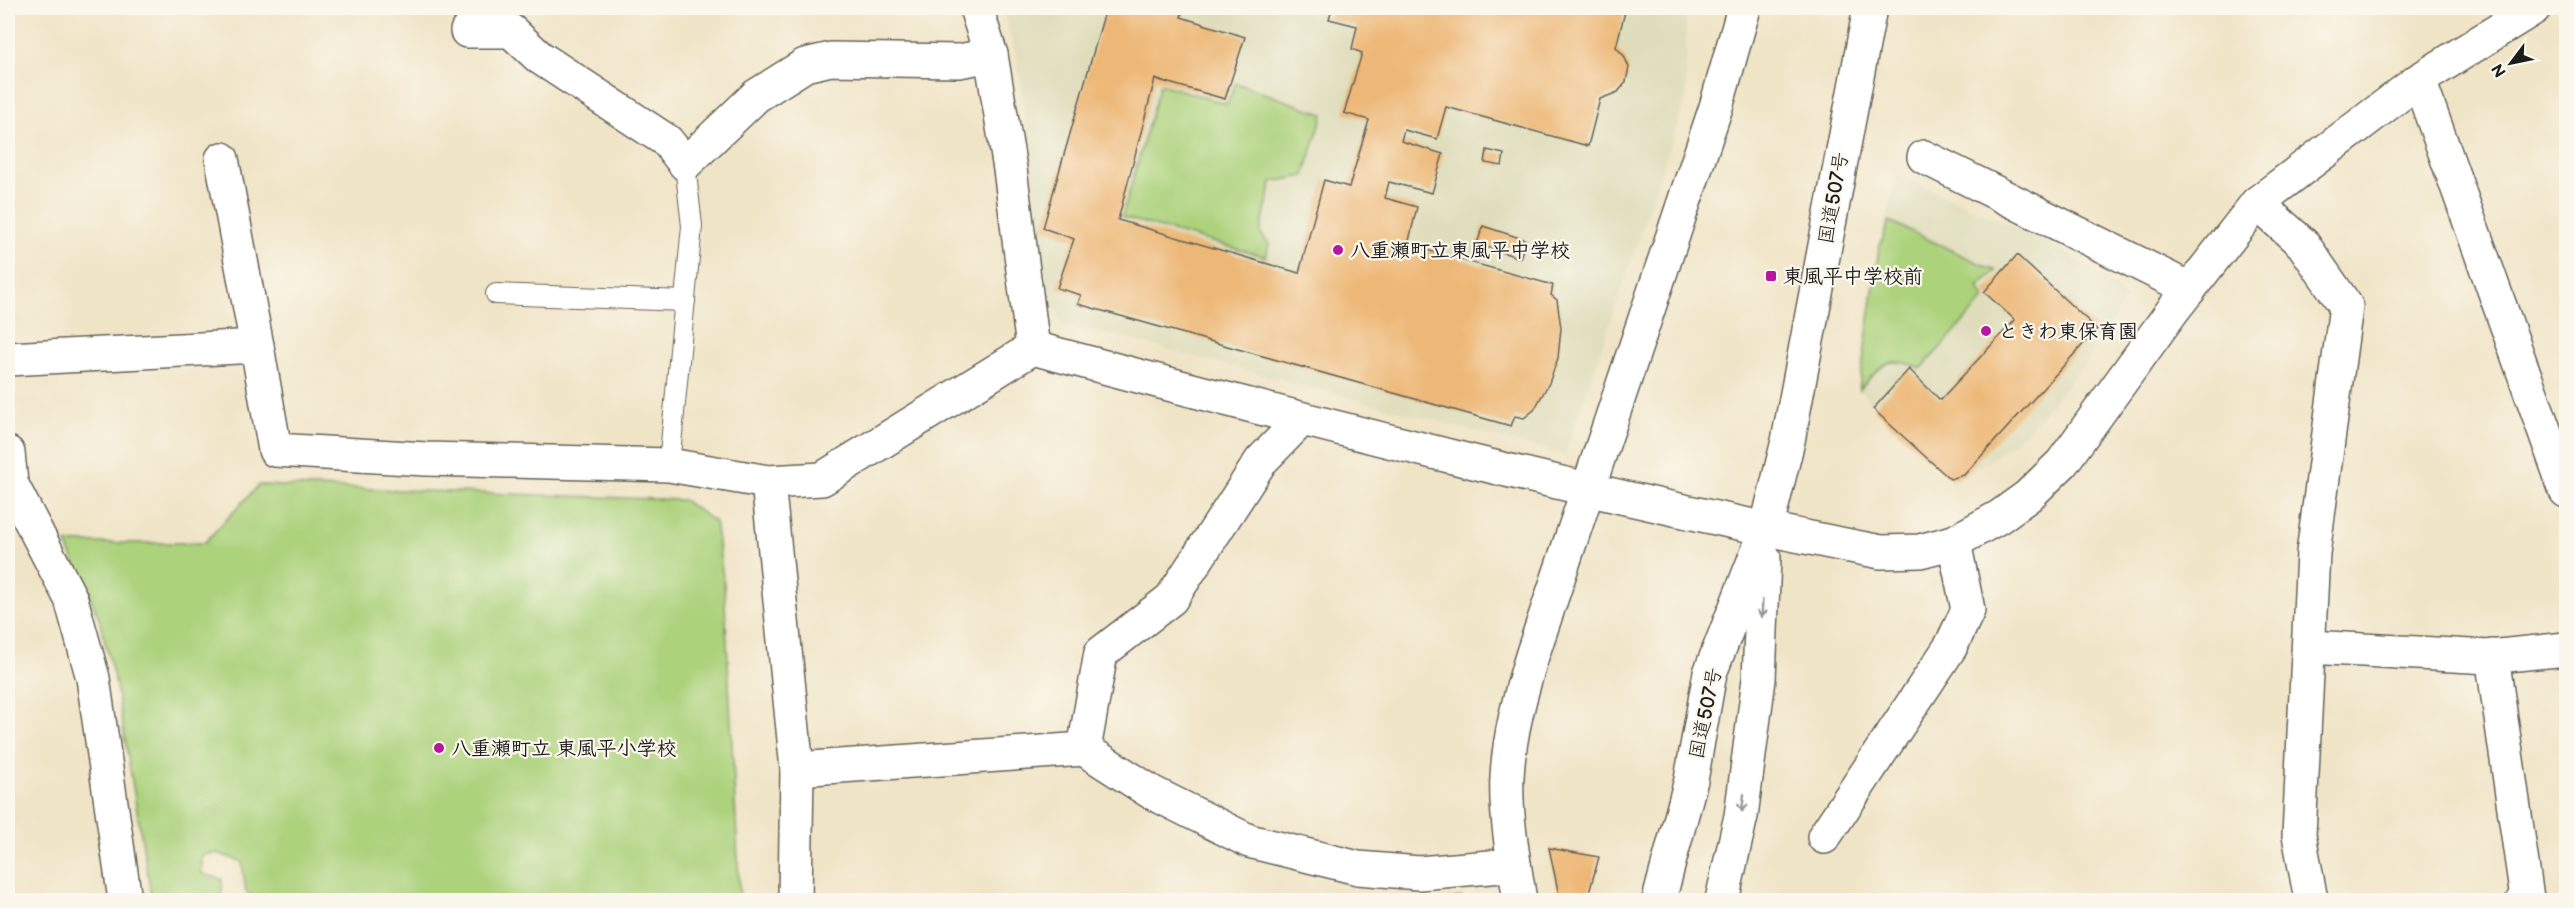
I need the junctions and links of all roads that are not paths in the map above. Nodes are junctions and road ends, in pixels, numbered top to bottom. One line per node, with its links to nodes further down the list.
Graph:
1 (976, 8): 6 (main road)
2 (1744, 8): 22 (main road)
3 (1870, 8): 24 (main road, 国道507号)
4 (2534, 8): 7 (main road)
5 (467, 31): 10 (main road)
6 (991, 55): 10 (main road); 16 (main road)
7 (2419, 80): 11 (main road); 23 (main road)
8 (1924, 157): 12 (main road)
9 (222, 159): 15 (main road)
10 (685, 164): 14 (lane)
11 (2257, 203): 12 (main road); 26 (main road)
12 (2190, 289): 25 (main road)
13 (496, 294): 14 (lane)
14 (685, 301): 20 (lane)
15 (257, 346): 17 (main road); 20 (main road)
16 (1033, 348): 18 (main road); 21 (main road)
17 (8, 359)
18 (1301, 420): 22 (main road); 29 (main road)
19 (8, 453): 33 (main road)
20 (669, 465): 21 (main road)
21 (768, 482): 30 (main road)
22 (1587, 489): 24 (main road); 32 (main road)
23 (2566, 491)
24 (1766, 530): 25 (main road); 36 (main road, 国道507号); 37 (main road, 国道507号, one-way to 37)
25 (1954, 542): 31 (main road)
26 (2308, 647): 28 (main road); 38 (main road)
27 (2566, 649): 28 (main road)
28 (2492, 656): 39 (main road)
29 (1084, 748): 30 (main road); 32 (main road)
30 (797, 769): 34 (main road)
31 (1824, 837)
32 (1514, 865): 35 (main road)
33 (125, 900)
34 (795, 900)
35 (1520, 900)
36 (1659, 900)
37 (1722, 900)
38 (2311, 900)
39 (2523, 900)

